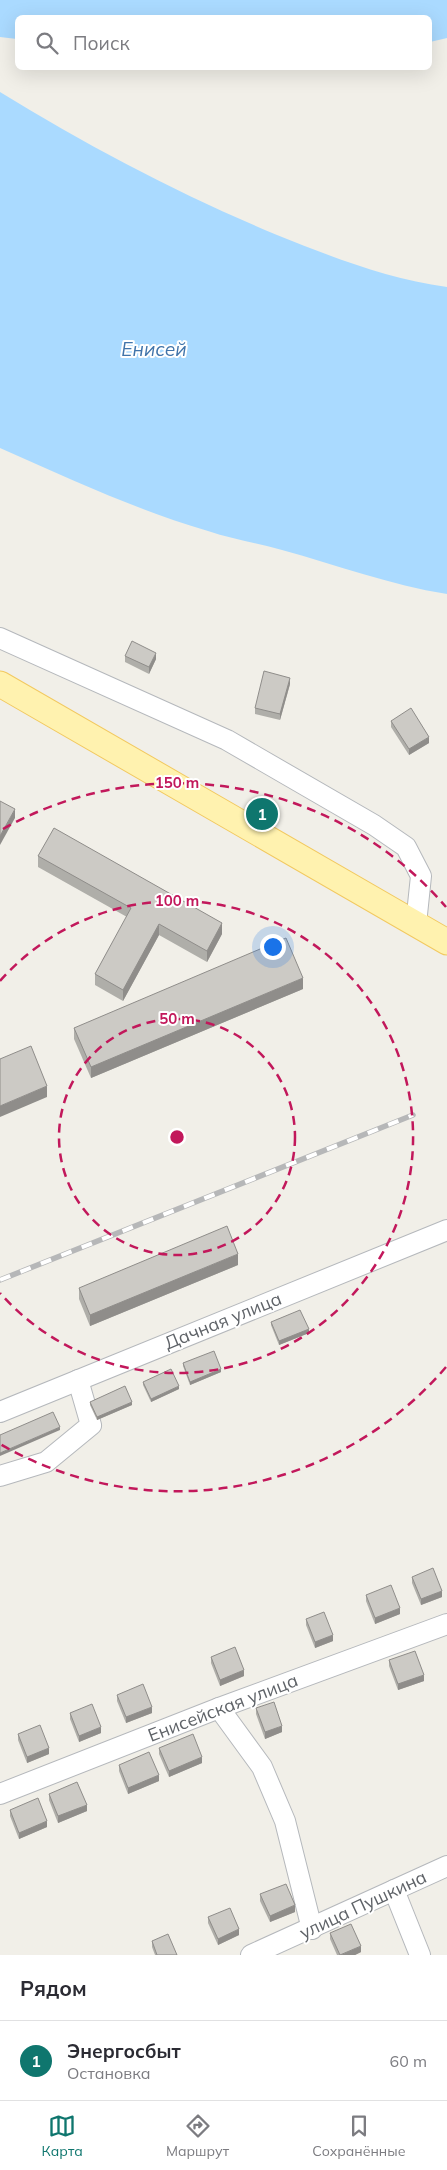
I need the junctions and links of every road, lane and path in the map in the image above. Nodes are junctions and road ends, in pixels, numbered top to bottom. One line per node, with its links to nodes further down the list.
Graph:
1 (0, 638): 3 (street)
2 (0, 684): 3 (main road)
3 (416, 924): 4 (main road)
4 (447, 942)
5 (447, 1230): 6 (street, Дачная улица)
6 (78, 1380): 7 (street, Дачная улица); 8 (street)
7 (0, 1412)
8 (0, 1476)
9 (447, 1624): 10 (street, Енисейская улица)
10 (219, 1708): 11 (street, Енисейская улица); 14 (street)
11 (0, 1794)
12 (447, 1866): 13 (street, улица Пушкина)
13 (394, 1890): 14 (street, улица Пушкина); 16 (street)
14 (312, 1929): 15 (street, улица Пушкина)
15 (250, 1955)
16 (420, 1955)

